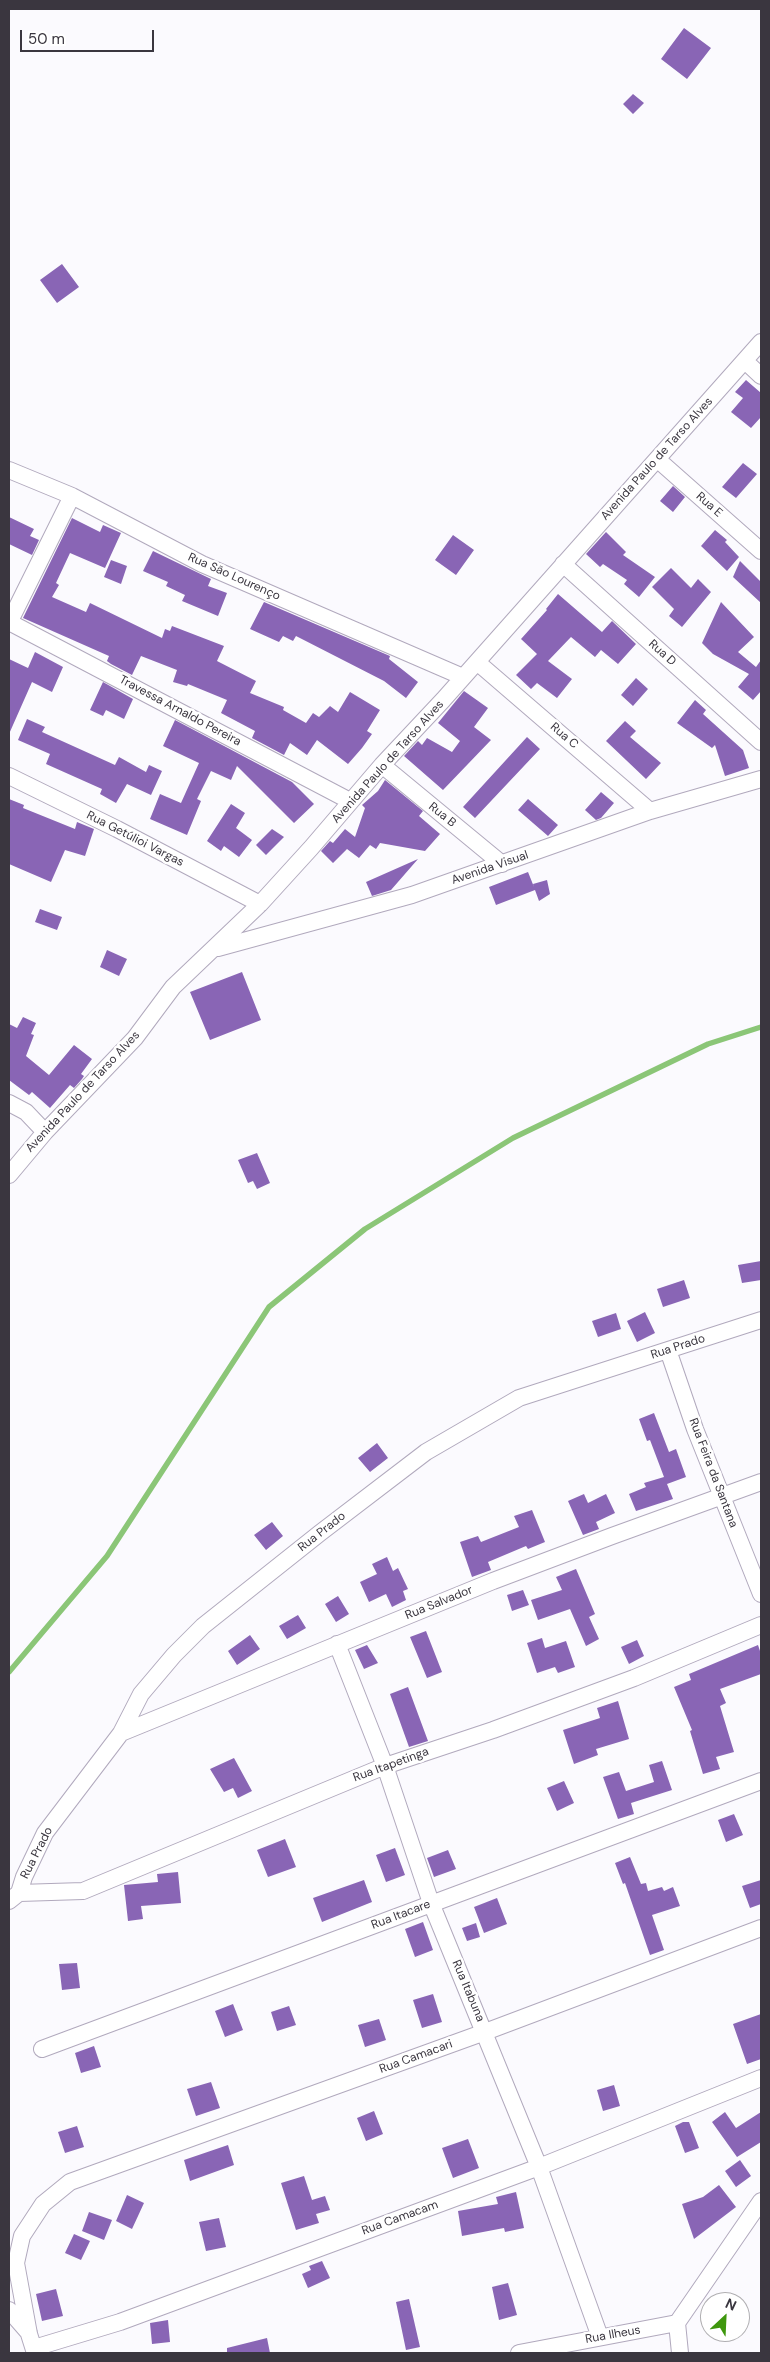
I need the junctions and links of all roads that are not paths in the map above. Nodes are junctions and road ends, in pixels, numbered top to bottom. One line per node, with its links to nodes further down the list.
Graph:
1 (761, 342): 2 (street, Avenida Paulo de Tarso Alves)
2 (745, 361): 3 (street); 4 (street, Avenida Paulo de Tarso Alves)
3 (761, 376)
4 (657, 460): 7 (street, Rua E); 8 (street, Avenida Paulo de Tarso Alves)
5 (9, 470): 6 (street, Rua São Lourenço)
6 (72, 496): 9 (street); 11 (street, Rua São Lourenço)
7 (761, 551)
8 (563, 564): 10 (street, Avenida Paulo de Tarso Alves); 12 (street, Rua D)
9 (9, 622): 16 (street, Travessa Arnaldo Pereira)
10 (477, 662): 11 (street, Avenida Paulo de Tarso Alves); 17 (street, Rua C)
11 (463, 677): 13 (street, Avenida Paulo de Tarso Alves)
12 (761, 742)
13 (382, 765): 16 (street, Avenida Paulo de Tarso Alves); 18 (street, Rua B)
14 (9, 776): 19 (street, Rua Getúlioi Vargas)
15 (761, 779): 17 (street, Avenida Visual)
16 (350, 801): 19 (street, Avenida Paulo de Tarso Alves)
17 (650, 811): 18 (street, Avenida Visual)
18 (502, 864): 20 (street, Avenida Visual)
19 (260, 904): 20 (street, Avenida Paulo de Tarso Alves)
20 (216, 948): 22 (street, Avenida Paulo de Tarso Alves)
21 (9, 1103): 22 (street)
22 (45, 1132): 23 (street, Avenida Paulo de Tarso Alves)
23 (9, 1176)
24 (761, 1320): 25 (street, Rua Prado)
25 (668, 1350): 27 (street, Rua Feira da Santana); 31 (street, Rua Prado)
26 (761, 1482): 27 (street, Rua Salvador)
27 (722, 1498): 28 (street, Rua Feira da Santana); 30 (street, Rua Salvador)
28 (761, 1594)
29 (761, 1625): 32 (street, Rua Itapetinga)
30 (337, 1644): 31 (street, Rua Salvador); 32 (street, Rua Itabuna)
31 (121, 1734): 34 (street, Rua Prado)
32 (385, 1766): 34 (street, Rua Itapetinga); 35 (street, Rua Itabuna)
33 (761, 1781): 35 (street, Rua Itacare)
34 (14, 1897)
35 (431, 1903): 37 (street, Rua Itabuna); 38 (street, Rua Itacare)
36 (761, 1928): 37 (street, Rua Camacari)
37 (485, 2032): 40 (street, Rua Itabuna); 45 (street, Rua Camacari)
38 (42, 2049)
39 (761, 2078): 40 (street, Rua Camacam)
40 (538, 2167): 44 (street, Rua Itabuna); 45 (street, Rua Camacam)
41 (761, 2201): 43 (street)
42 (9, 2311): 45 (street)
43 (677, 2324): 44 (street, Rua Ilheus); 47 (street)
44 (600, 2337): 46 (street, Rua Ilheus)
45 (33, 2345)
46 (519, 2353)
47 (680, 2353)

